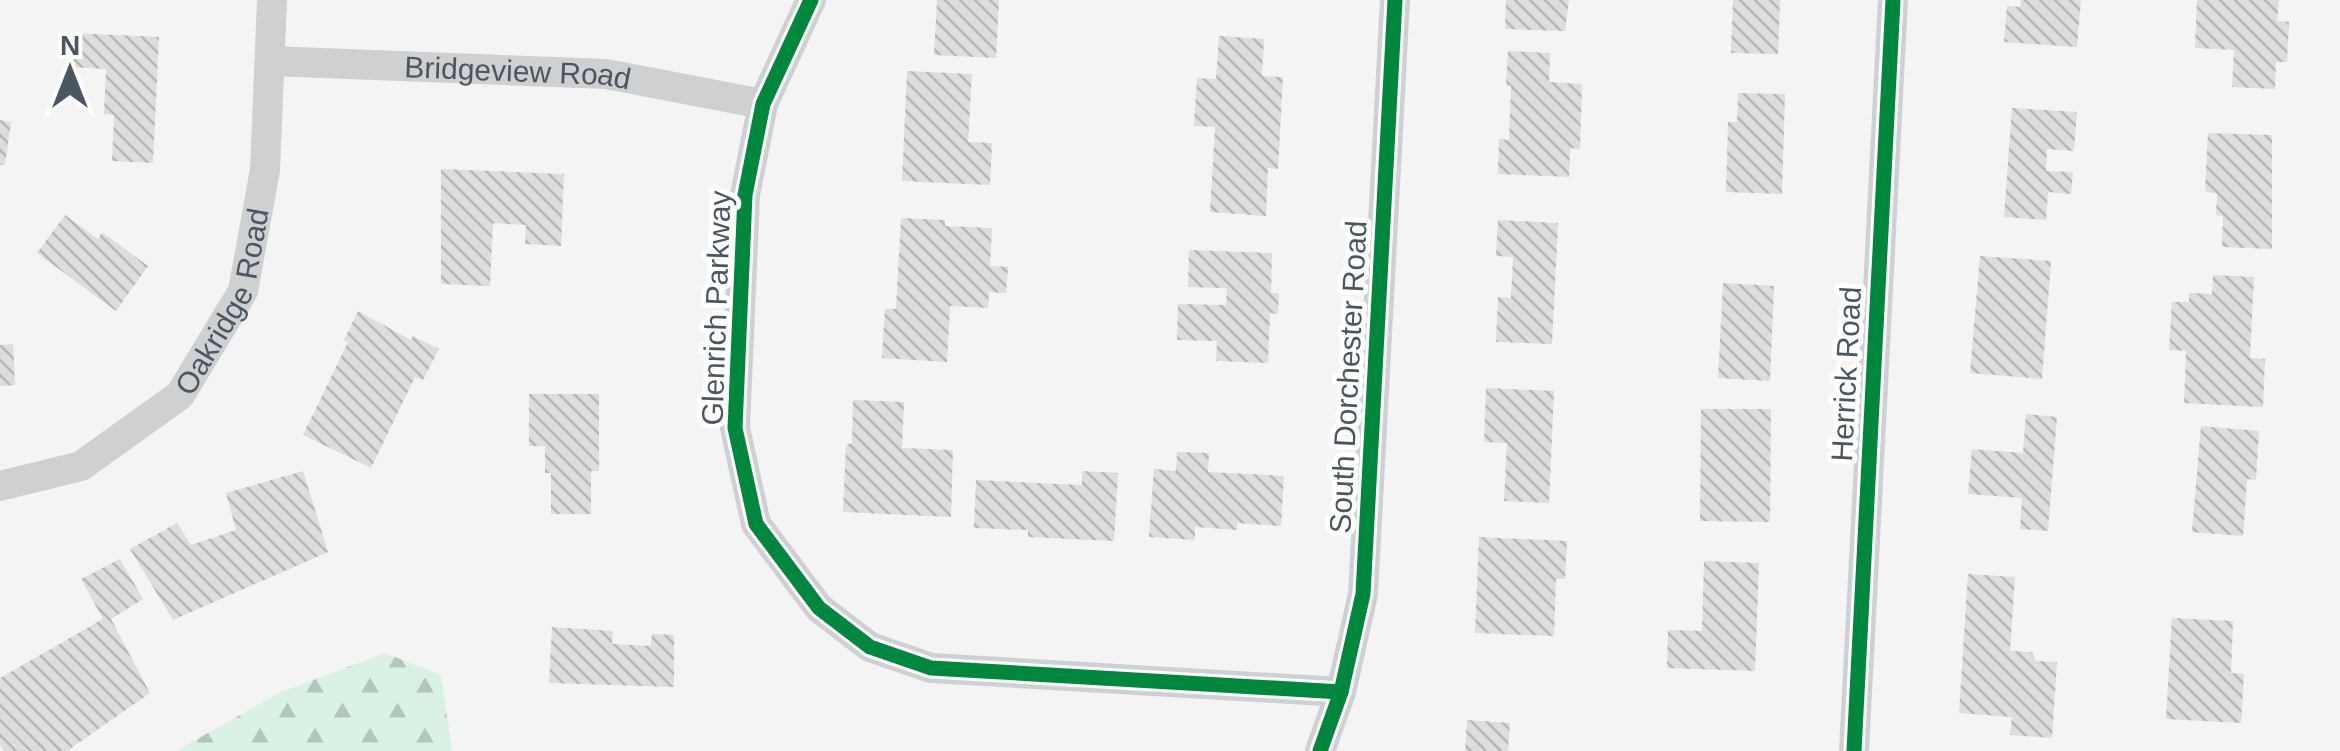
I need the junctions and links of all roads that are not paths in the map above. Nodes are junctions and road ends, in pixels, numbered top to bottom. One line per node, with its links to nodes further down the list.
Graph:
1 (272, 0): 5 (street, Oakridge Road)
2 (810, 0): 6 (street, Glenrich Parkway)
3 (1395, 0): 8 (street, South Dorchester Road)
4 (1893, 0): 10 (street, Herrick Road)
5 (270, 61): 6 (street, Bridgeview Road); 7 (street, Oakridge Road)
6 (763, 104): 8 (street, Glenrich Parkway)
7 (0, 486)
8 (1341, 692): 9 (street, South Dorchester Road)
9 (1320, 751)
10 (1854, 751)

